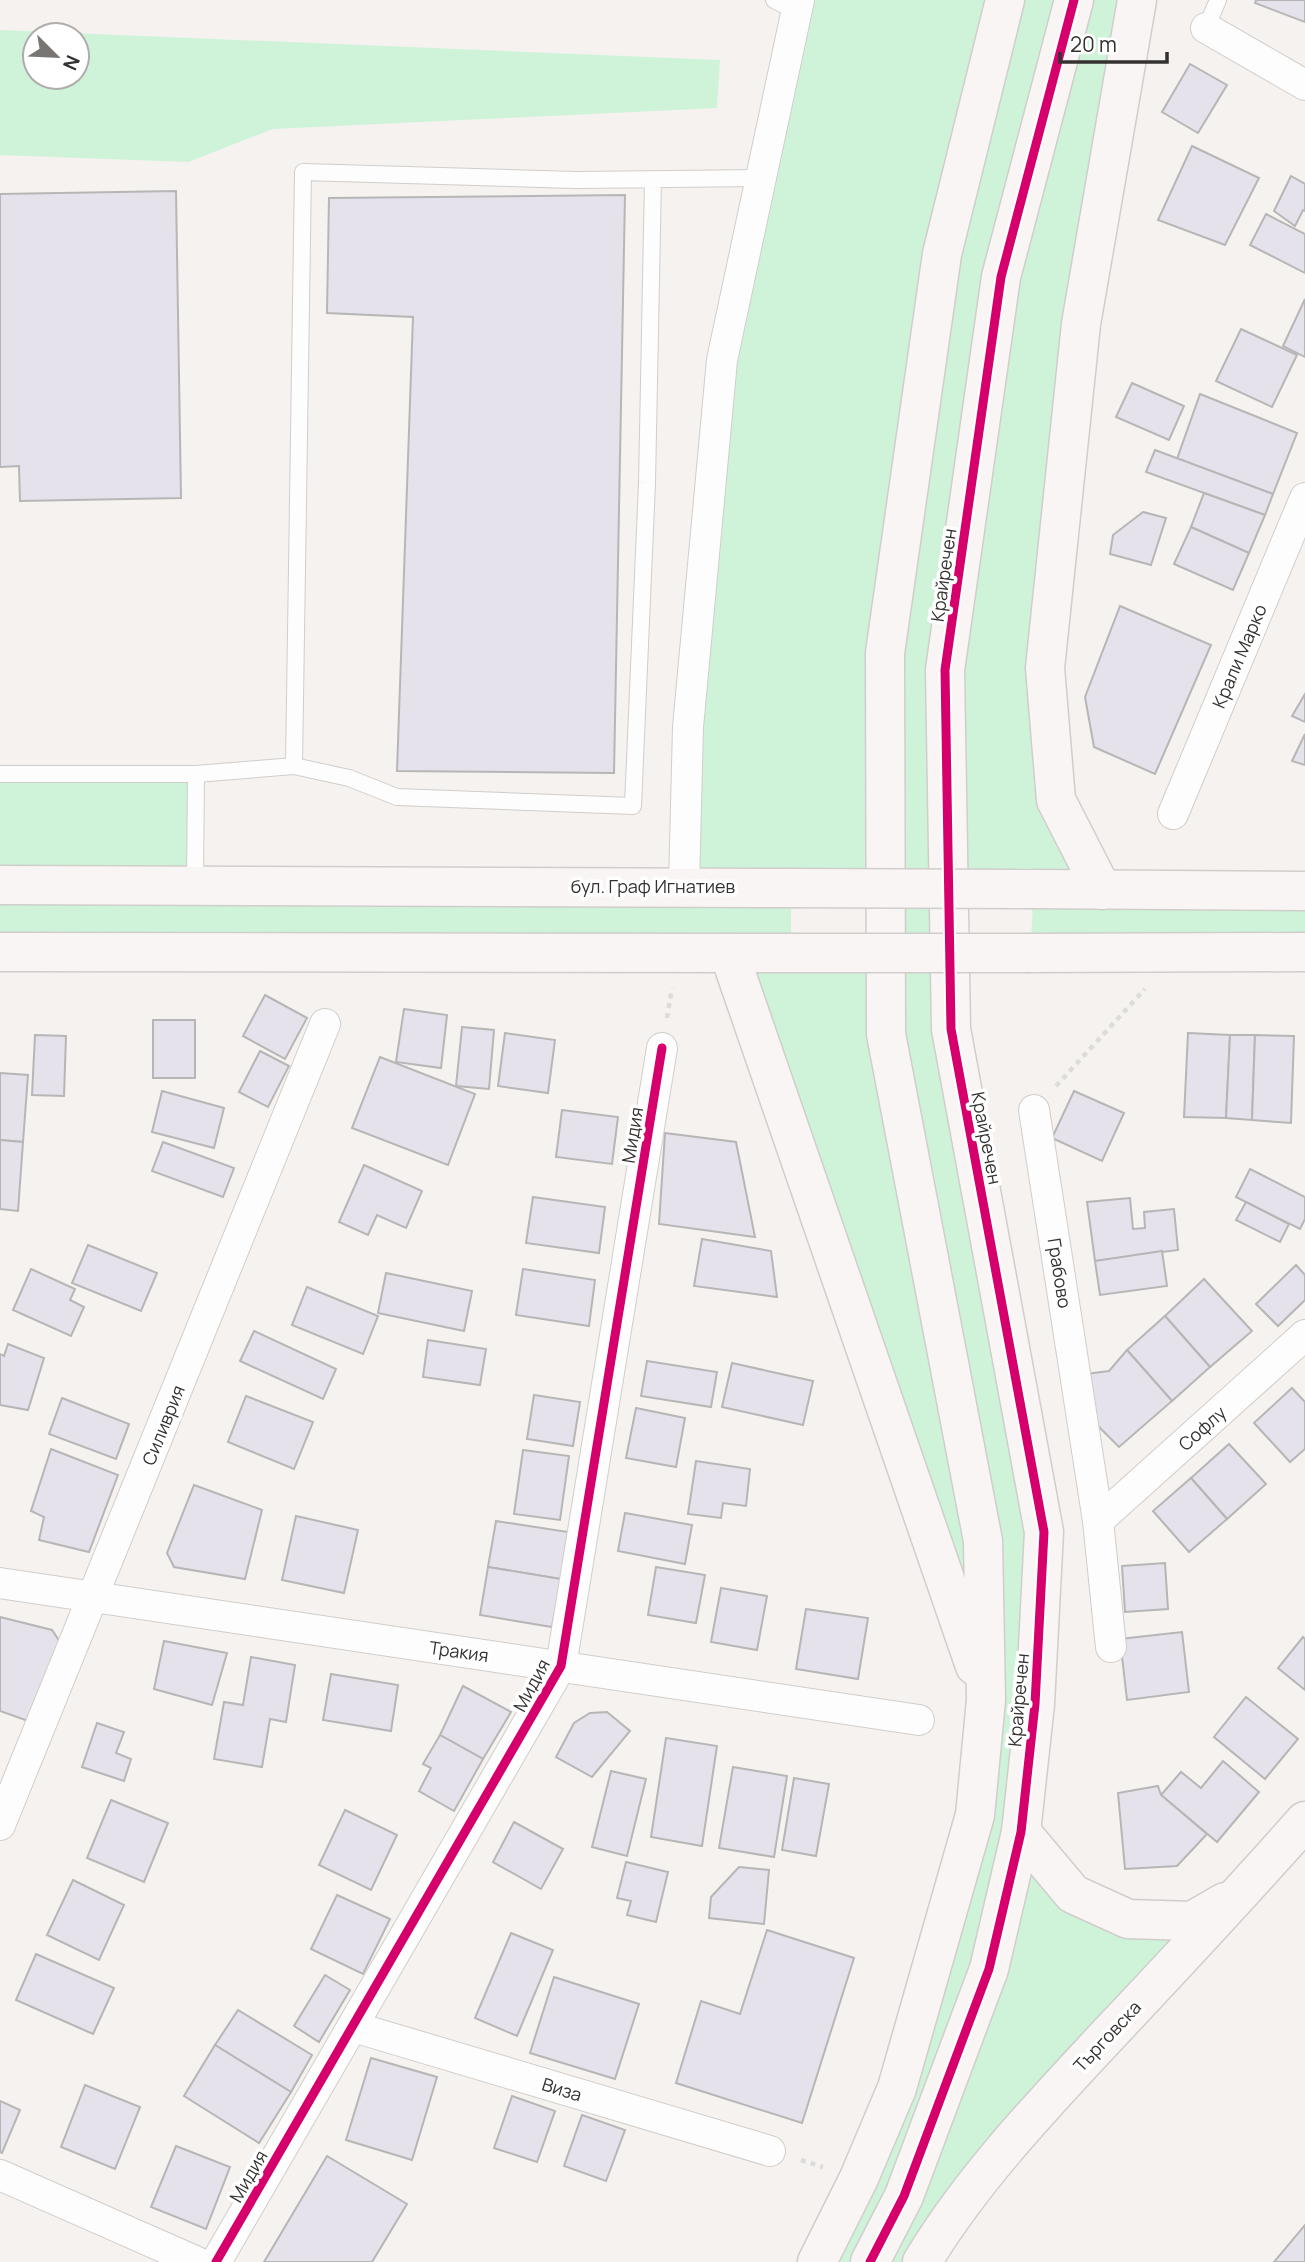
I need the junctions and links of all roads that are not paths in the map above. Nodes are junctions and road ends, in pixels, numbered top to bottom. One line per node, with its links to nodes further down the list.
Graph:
1 (1005, 0): 32 (street, Крайречен)
2 (1074, 0): 36 (street, Крайречен)
3 (1137, 0): 18 (street)
4 (1218, 0): 6 (lane)
5 (790, 4): 9 (street)
6 (1206, 28): 7 (street)
7 (1305, 85)
8 (653, 178): 9 (lane); 11 (lane); 11 (lane)
9 (760, 178): 17 (street)
10 (1305, 498): 14 (street, Крали Марко)
11 (294, 766): 13 (lane)
12 (0, 774): 13 (lane)
13 (196, 774): 16 (lane)
14 (1173, 814)
15 (0, 885): 16 (street, бул. Граф Игнатиев)
16 (195, 885): 17 (street, бул. Граф Игнатиев)
17 (684, 885): 18 (street, бул. Граф Игнатиев, bridge)
18 (1102, 890): 19 (street, бул. Граф Игнатиев)
19 (1305, 891)
20 (0, 952): 22 (street)
21 (1305, 952): 22 (street, bridge)
22 (729, 953): 32 (street)
23 (325, 1024): 29 (street, Силиврия)
24 (662, 1048): 31 (street, Мидия)
25 (1034, 1110): 27 (street, Грабово)
26 (1305, 1335): 27 (street, Софлу)
27 (1098, 1521): 30 (street, Грабово)
28 (0, 1583): 29 (street, Тракия)
29 (93, 1597): 31 (street, Тракия); 35 (street, Силиврия)
30 (1111, 1647)
31 (561, 1666): 33 (street, Тракия); 38 (street, Мидия)
32 (986, 1700): 43 (street, Крайречен)
33 (919, 1720)
34 (1305, 1821): 37 (street, Търговска)
35 (0, 1825)
36 (1021, 1832): 37 (street); 44 (street, Крайречен)
37 (1242, 1893): 45 (street, Търговска)
38 (354, 2027): 39 (street, Виза); 42 (street, Мидия)
39 (770, 2151)
40 (0, 2175): 41 (street)
41 (197, 2262)
42 (216, 2262)
43 (817, 2262)
44 (870, 2262)
45 (922, 2262)

